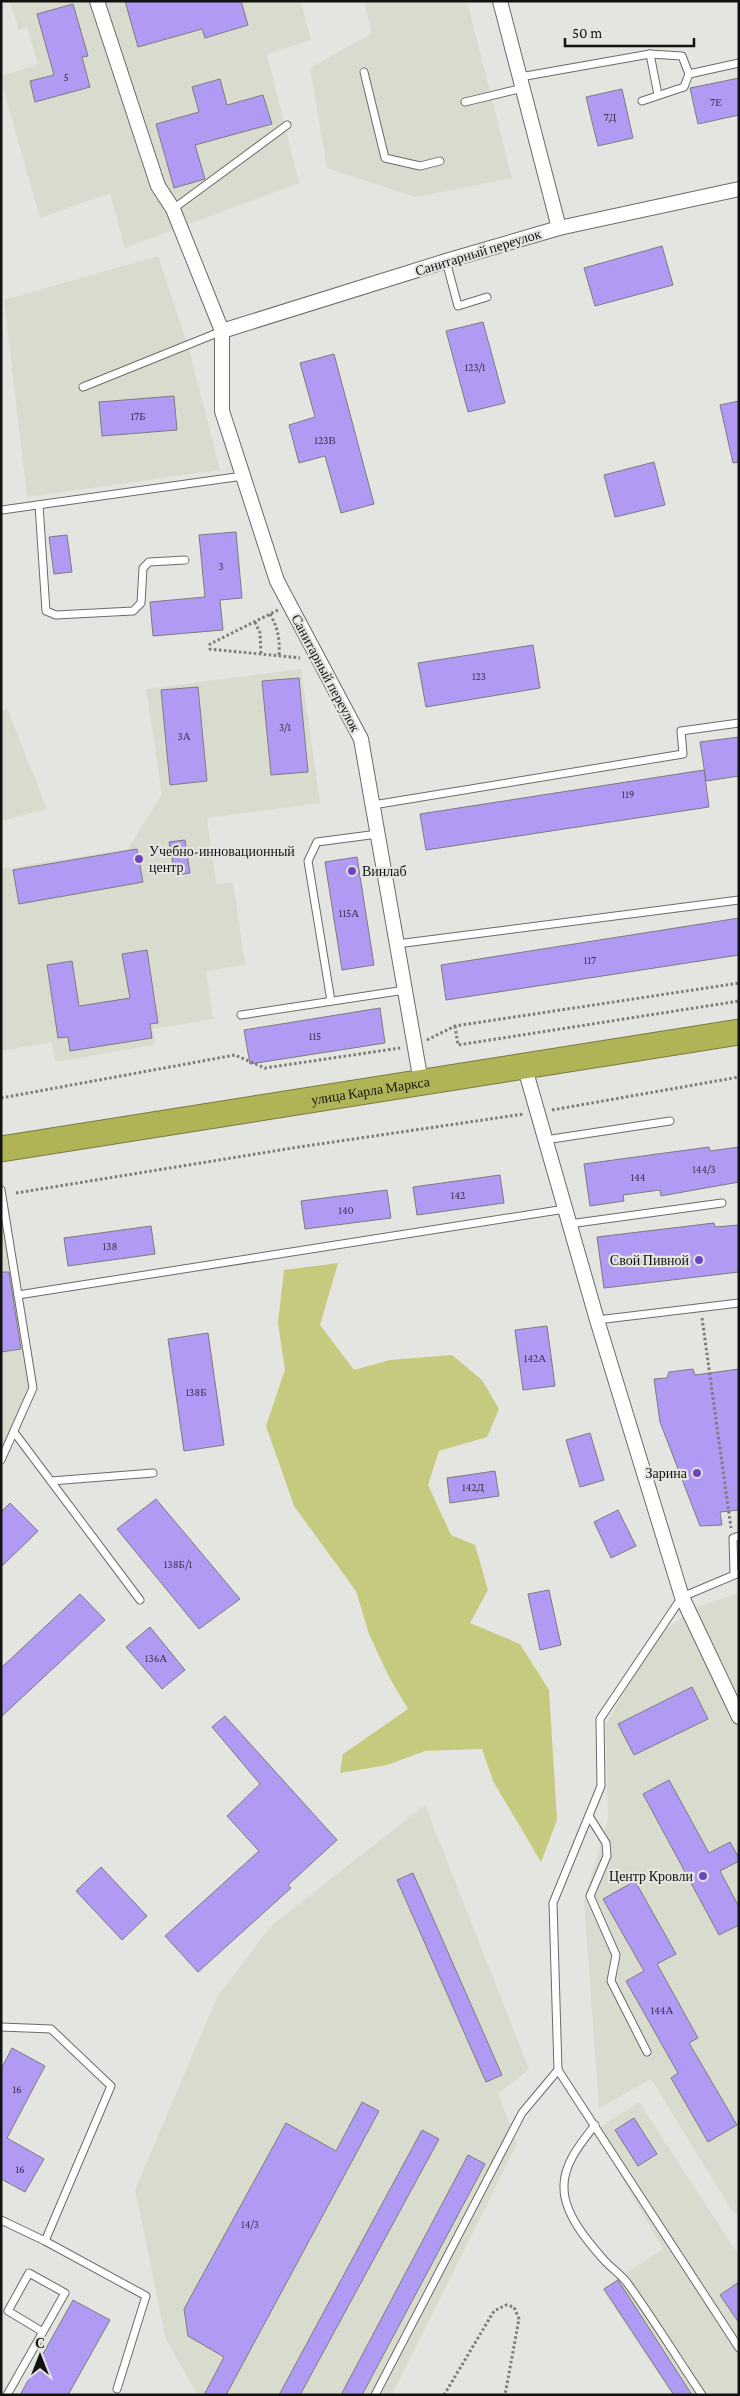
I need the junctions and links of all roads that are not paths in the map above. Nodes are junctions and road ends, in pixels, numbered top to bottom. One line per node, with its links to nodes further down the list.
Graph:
1 (97, 1): 14 (street, Санитарный переулок)
2 (500, 1): 7 (street)
3 (650, 54): 6 (lane); 7 (lane); 8 (lane)
4 (739, 63): 6 (lane)
5 (364, 72): 12 (lane)
6 (689, 74): 8 (lane)
7 (521, 82): 10 (lane); 15 (street)
8 (658, 95): 9 (lane)
9 (642, 101)
10 (465, 102)
11 (287, 125): 14 (lane)
12 (440, 161)
13 (739, 188): 15 (street, Санитарный переулок)
14 (173, 209): 18 (street, Санитарный переулок)
15 (559, 228): 16 (street, Санитарный переулок)
16 (446, 261): 17 (lane); 18 (street, Санитарный переулок)
17 (487, 297)
18 (222, 331): 19 (lane); 20 (street, Санитарный переулок)
19 (83, 387)
20 (243, 476): 21 (lane); 25 (street, Санитарный переулок)
21 (39, 504): 22 (lane); 23 (lane)
22 (2, 510)
23 (185, 560)
24 (739, 722): 25 (lane)
25 (372, 805): 26 (street, Санитарный переулок)
26 (378, 834): 28 (street, Санитарный переулок); 30 (lane)
27 (739, 900): 28 (lane)
28 (397, 944): 29 (street, Санитарный переулок)
29 (405, 990): 30 (lane); 34 (street, Санитарный переулок)
30 (331, 1001): 31 (lane)
31 (241, 1015)
32 (739, 1032): 33 (highway, улица Карла Маркса)
33 (524, 1065): 34 (highway, улица Карла Маркса); 36 (street)
34 (421, 1082): 37 (highway, улица Карла Маркса)
35 (670, 1121): 36 (lane)
36 (546, 1140): 40 (street)
37 (1, 1149)
38 (1, 1190): 42 (lane)
39 (722, 1203): 41 (lane)
40 (565, 1210): 41 (street); 42 (lane)
41 (570, 1224): 44 (street)
42 (18, 1295): 45 (lane)
43 (739, 1303): 44 (lane)
44 (597, 1320): 51 (street)
45 (14, 1432): 46 (lane); 48 (lane)
46 (2, 1458)
47 (153, 1473): 48 (lane)
48 (51, 1481): 52 (lane)
49 (736, 1537): 50 (lane)
50 (736, 1574): 51 (lane)
51 (682, 1597): 53 (street); 54 (lane)
52 (140, 1600)
53 (739, 1717)
54 (589, 1816): 56 (lane); 57 (lane)
55 (1, 2027): 60 (lane)
56 (647, 2052)
57 (558, 2070): 58 (lane); 65 (lane)
58 (595, 2124): 62 (lane); 66 (lane)
59 (1, 2220): 60 (lane)
60 (46, 2241): 63 (lane)
61 (43, 2332): 61 (lane); 64 (lane)
62 (739, 2348)
63 (117, 2389)
64 (7, 2395)
65 (375, 2395)
66 (702, 2395)

